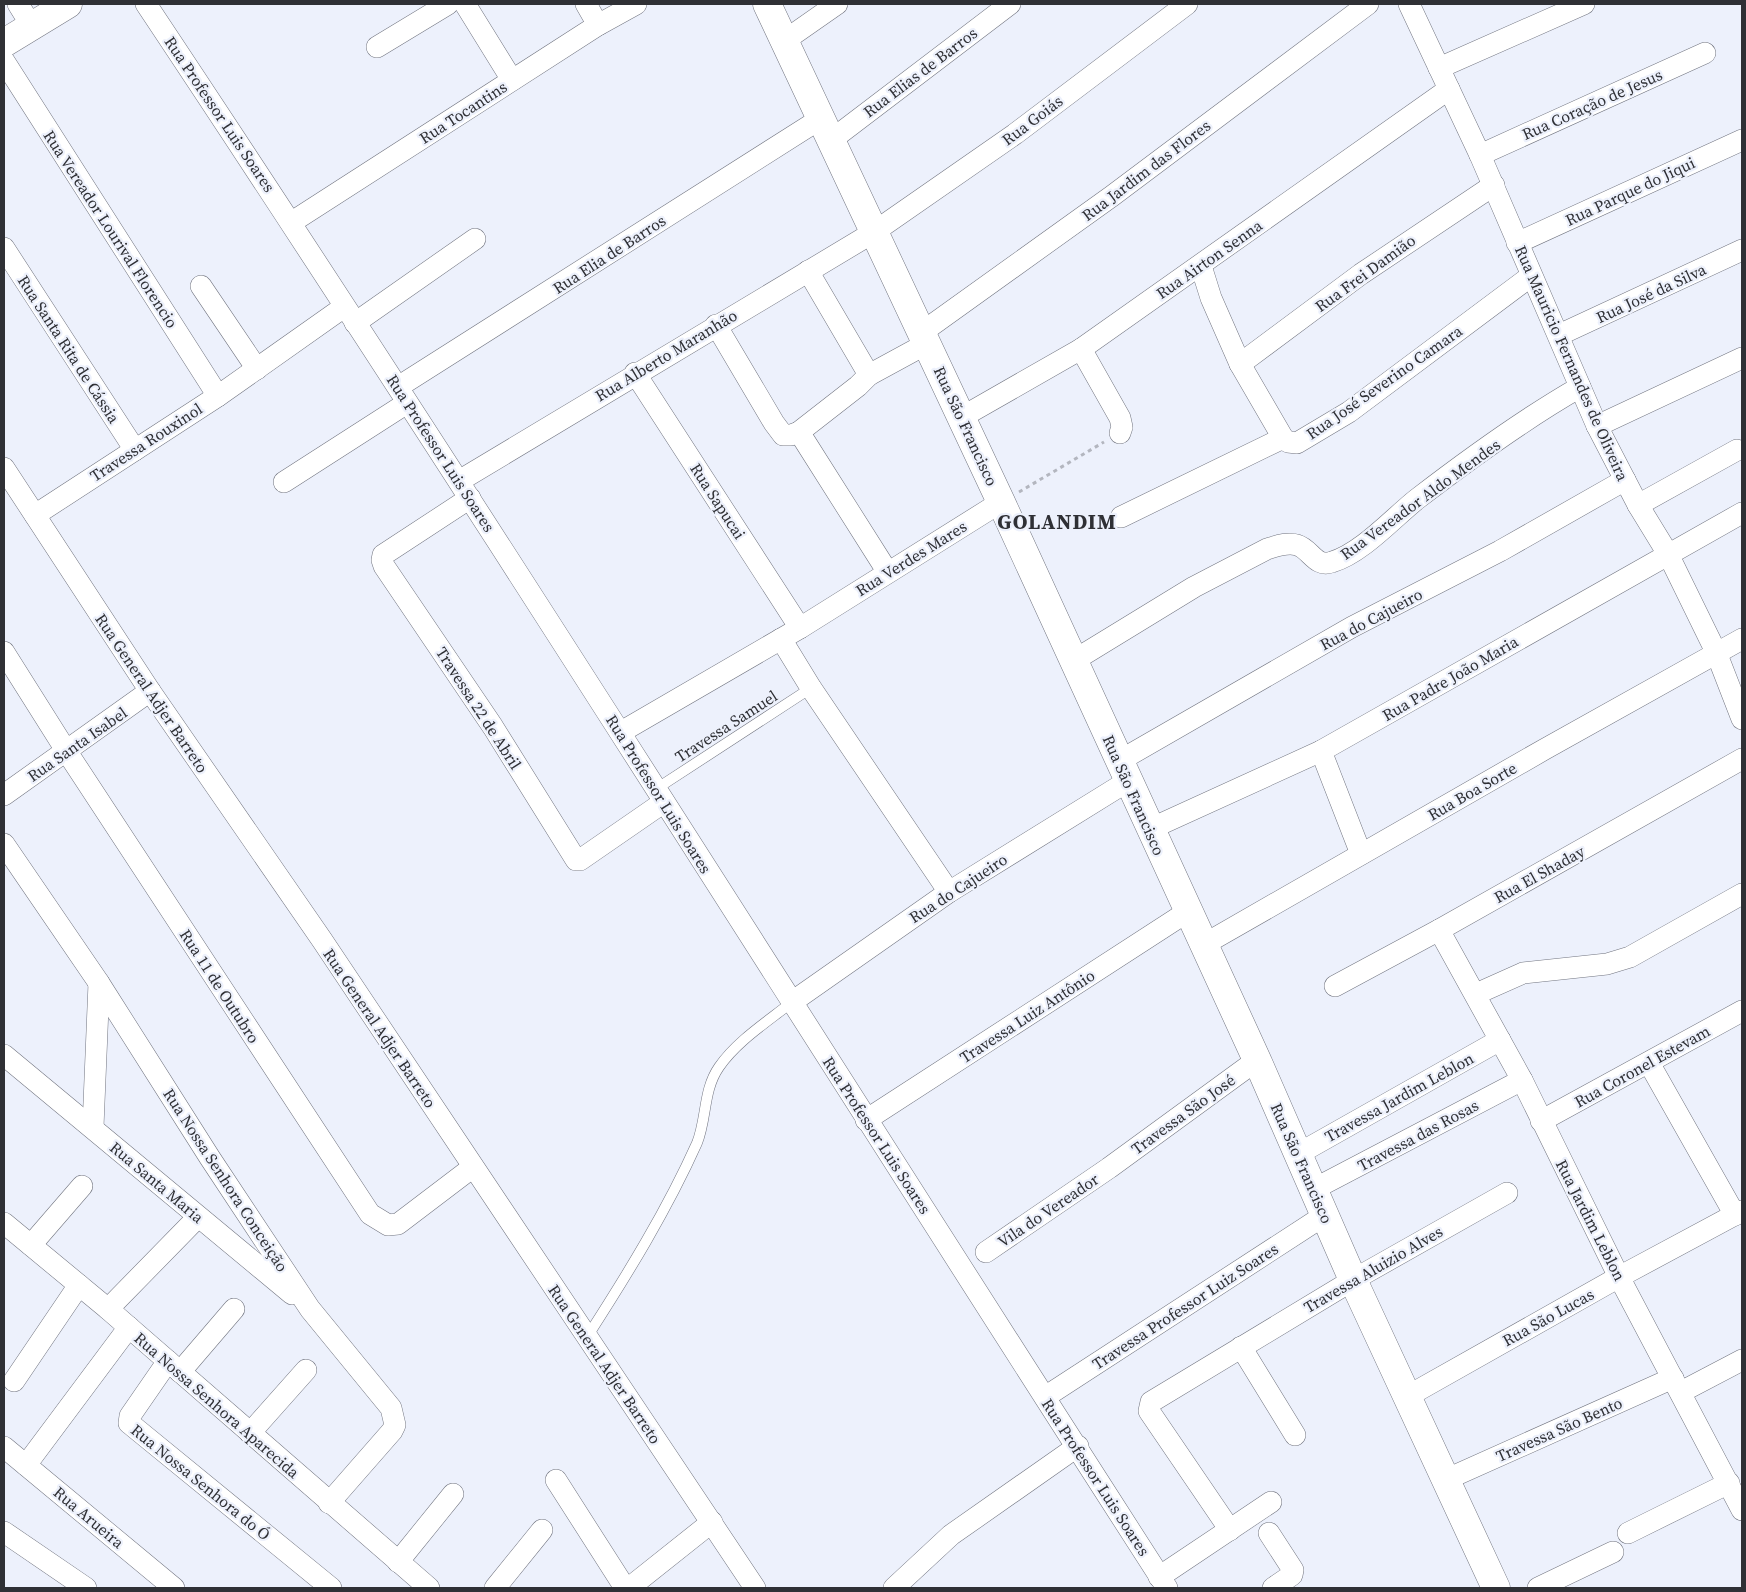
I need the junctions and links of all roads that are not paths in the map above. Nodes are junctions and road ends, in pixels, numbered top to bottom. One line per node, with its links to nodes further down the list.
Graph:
1 (68, 4): 14 (street)
2 (146, 4): 28 (street, Rua Professor Luis Soares)
3 (448, 4): 18 (street)
4 (465, 4): 22 (street)
5 (586, 4): 15 (street)
6 (636, 4): 15 (street, Rua Tocantins)
7 (767, 4): 16 (street, Rua São Francisco)
8 (837, 4): 16 (street)
9 (1010, 4): 24 (street, Rua Elias de Barros)
10 (1187, 4): 29 (street, Rua Goiás)
11 (1368, 4): 41 (street, Rua Jardim das Flores)
12 (1409, 4): 21 (street, Rua Mauricio Fernandes de Oliveira)
13 (1584, 4): 21 (street)
14 (24, 14): 17 (street)
15 (598, 25): 22 (street, Rua Tocantins)
16 (784, 41): 24 (street, Rua São Francisco)
17 (4, 43)
18 (377, 47)
19 (1704, 53): 26 (street, Rua Coração de Jesus)
20 (4, 61): 50 (street, Rua Vereador Lourival Florencio)
21 (1439, 68): 23 (street, Rua Mauricio Fernandes de Oliveira)
22 (512, 80): 28 (street, Rua Tocantins)
23 (1448, 89): 26 (street, Rua Mauricio Fernandes de Oliveira); 34 (street, Rua Airton Senna)
24 (825, 130): 29 (street, Rua São Francisco); 49 (street, Rua Elia de Barros)
25 (1742, 140): 31 (street, Rua Parque do Jiqui)
26 (1480, 155): 27 (street, Rua Mauricio Fernandes de Oliveira)
27 (1494, 185): 31 (street, Rua Mauricio Fernandes de Oliveira); 44 (street, Rua Frei Damião)
28 (292, 222): 38 (street, Rua Professor Luis Soares)
29 (874, 232): 35 (street, Rua Alberto Maranhão); 41 (street, Rua São Francisco)
30 (475, 239): 38 (street, Travessa Rouxinol)
31 (1517, 243): 36 (street, Rua Mauricio Fernandes de Oliveira)
32 (4, 248): 56 (street, Rua Santa Rita de Cássia)
33 (1742, 250): 40 (street, Rua José da Silva)
34 (1201, 266): 42 (street, Rua Airton Senna); 44 (street)
35 (808, 271): 39 (street, Rua Alberto Maranhão); 47 (street)
36 (1531, 276): 40 (street, Rua Mauricio Fernandes de Oliveira); 55 (street, Rua José Severino Camara)
37 (201, 286): 45 (street)
38 (349, 315): 45 (street, Travessa Rouxinol); 49 (street, Rua Professor Luis Soares)
39 (716, 325): 46 (street, Rua Alberto Maranhão); 53 (street)
40 (1559, 335): 48 (street, Rua Mauricio Fernandes de Oliveira)
41 (924, 339): 47 (street, Rua Jardim das Flores); 51 (street, Rua São Francisco)
42 (1081, 349): 51 (street, Rua Airton Senna); 54 (street)
43 (1742, 358): 52 (street)
44 (1240, 364): 55 (street)
45 (257, 369): 50 (street, Travessa Rouxinol)
46 (635, 373): 61 (street, Rua Alberto Maranhão); 69 (street, Rua Sapucai)
47 (869, 375): 53 (street, Rua Jardim das Flores)
48 (1580, 387): 52 (street, Rua Mauricio Fernandes de Oliveira); 74 (street, Rua Vereador Aldo Mendes)
49 (403, 395): 60 (street, Rua Elia de Barros); 61 (street, Rua Professor Luis Soares)
50 (218, 396): 56 (street, Travessa Rouxinol)
51 (962, 417): 62 (street, Rua São Francisco)
52 (1597, 426): 59 (street, Rua Mauricio Fernandes de Oliveira)
53 (798, 432): 68 (street)
54 (1120, 433)
55 (1283, 438): 66 (street, Rua José Severino Camara)
56 (135, 450): 65 (street, Travessa Rouxinol)
57 (1737, 450): 63 (street)
58 (4, 468): 65 (street, Rua General Adjer Barreto)
59 (1625, 480): 63 (street, Rua Mauricio Fernandes de Oliveira); 82 (street, Rua do Cajueiro)
60 (284, 482)
61 (464, 489): 78 (street, Rua Professor Luis Soares); 84 (street, Travessa 22 de Abril)
62 (1001, 502): 68 (street, Rua Verdes Mares); 74 (street, Rua São Francisco)
63 (1638, 505): 67 (street, Rua Mauricio Fernandes de Oliveira)
64 (1742, 513): 67 (street, Rua Padre João Maria)
65 (34, 515): 76 (street, Rua General Adjer Barreto)
66 (1120, 517)
67 (1668, 554): 73 (street, Rua Mauricio Fernandes de Oliveira); 79 (street, Rua Padre João Maria)
68 (887, 571): 69 (street, Rua Verdes Mares)
69 (800, 628): 70 (street, Rua Verdes Mares)
70 (781, 639): 75 (street); 78 (street, Rua Verdes Mares)
71 (1742, 639): 73 (street, Rua Boa Sorte)
72 (4, 652): 80 (street, Rua 11 de Outubro)
73 (1716, 652): 77 (street, Rua Mauricio Fernandes de Oliveira); 87 (street, Rua Boa Sorte)
74 (1073, 661): 82 (street, Rua São Francisco)
75 (811, 688): 84 (lane, Travessa Samuel); 88 (street)
76 (150, 691): 80 (street, Rua Santa Isabel); 107 (street, Rua General Adjer Barreto)
77 (1742, 719)
78 (621, 732): 84 (street, Rua Professor Luis Soares)
79 (1321, 751): 85 (street, Rua Padre João Maria); 87 (street)
80 (67, 752): 83 (street, Rua Santa Isabel); 107 (street, Rua 11 de Outubro)
81 (1742, 759): 91 (street, Rua El Shaday)
82 (1123, 771): 85 (street, Rua São Francisco); 88 (street, Rua do Cajueiro)
83 (4, 795)
84 (660, 796): 96 (street, Rua Professor Luis Soares)
85 (1150, 829): 90 (street, Rua São Francisco)
86 (4, 844): 93 (street, Rua Nossa Senhora Conceição)
87 (1361, 854): 92 (street, Rua Boa Sorte)
88 (949, 892): 96 (street, Rua do Cajueiro)
89 (1742, 894): 95 (street)
90 (1187, 912): 92 (street, Rua São Francisco); 103 (street, Travessa Luiz Antônio)
91 (1439, 930): 94 (street, Rua El Shaday); 95 (street, Rua Jardim Leblon)
92 (1203, 945): 100 (street, Rua São Francisco)
93 (99, 983): 105 (street); 123 (street, Rua Nossa Senhora Conceição)
94 (1335, 986)
95 (1476, 994): 98 (street, Rua Jardim Leblon)
96 (792, 1002): 103 (street, Rua Professor Luis Soares); 125 (lane)
97 (1742, 1011): 101 (street, Rua Coronel Estevam)
98 (1500, 1040): 102 (street, Rua Jardim Leblon); 106 (street, Travessa Jardim Leblon)
99 (4, 1055): 105 (street, Rua Santa Maria)
100 (1257, 1060): 106 (street, Rua São Francisco); 108 (street, Travessa São José)
101 (1648, 1063): 104 (street, Rua Coronel Estevam); 112 (street)
102 (1522, 1080): 104 (street, Rua Jardim Leblon); 110 (street, Travessa das Rosas)
103 (866, 1120): 133 (street, Rua Professor Luis Soares)
104 (1541, 1121): 118 (street, Rua Jardim Leblon)
105 (93, 1127): 114 (street, Rua Santa Maria)
106 (1298, 1154): 110 (street, Rua São Francisco)
107 (473, 1167): 125 (street, Rua General Adjer Barreto)
108 (1109, 1168): 117 (street, Vila do Vereador)
109 (82, 1186): 116 (street)
110 (1314, 1189): 113 (street, Rua São Francisco)
111 (1507, 1193): 119 (street, Travessa Aluizio Alves)
112 (1738, 1213): 118 (street, Rua São Lucas)
113 (1325, 1215): 119 (street, Rua São Francisco); 133 (street, Travessa Professor Luiz Soares)
114 (198, 1217): 121 (street); 123 (street, Rua Santa Maria)
115 (4, 1223): 116 (street, Rua Nossa Senhora Aparecida)
116 (31, 1245): 120 (street, Rua Nossa Senhora Aparecida)
117 (986, 1252)
118 (1619, 1277): 131 (street, Rua Jardim Leblon); 132 (street, Rua São Lucas)
119 (1352, 1280): 126 (street, Travessa Aluizio Alves); 132 (street, Rua São Francisco)
120 (79, 1285): 121 (street, Rua Nossa Senhora Aparecida); 130 (street)
121 (108, 1309): 124 (street, Rua Nossa Senhora Aparecida)
122 (234, 1309): 128 (street)
123 (310, 1309): 144 (street, Rua Nossa Senhora Conceição)
124 (129, 1328): 128 (street, Rua Nossa Senhora Aparecida); 138 (street)
125 (587, 1338): 146 (street, Rua General Adjer Barreto)
126 (1241, 1347): 135 (street); 148 (street, Travessa Aluizio Alves)
127 (1742, 1360): 131 (street, Travessa São Bento)
128 (174, 1366): 134 (street, Rua Nossa Senhora Aparecida); 157 (street, Rua Nossa Senhora do Ó)
129 (306, 1370): 134 (street)
130 (14, 1381)
131 (1677, 1385): 140 (street, Travessa São Bento); 141 (street, Rua Jardim Leblon)
132 (1408, 1396): 140 (street, Rua São Francisco)
133 (1045, 1397): 136 (street, Rua Professor Luis Soares)
134 (250, 1432): 144 (street, Rua Nossa Senhora Aparecida)
135 (1295, 1435)
136 (1078, 1446): 154 (street, Rua Professor Luis Soares); 163 (street)
137 (4, 1447): 138 (street, Rua Arueira)
138 (26, 1465): 156 (street, Rua Arueira)
139 (556, 1480): 160 (street)
140 (1445, 1480): 165 (street, Rua São Francisco)
141 (1728, 1483): 145 (street, Rua Jardim Leblon); 151 (street)
142 (454, 1494): 153 (street)
143 (1271, 1502): 148 (street)
144 (329, 1503): 153 (street, Rua Nossa Senhora Aparecida)
145 (1742, 1510)
146 (712, 1522): 161 (street); 162 (street, Rua General Adjer Barreto)
147 (542, 1530): 159 (street)
148 (1230, 1530): 154 (street)
149 (4, 1532): 155 (street)
150 (1269, 1533): 164 (street)
151 (1628, 1533)
152 (1614, 1552): 166 (street)
153 (398, 1562): 158 (street, Rua Nossa Senhora Aparecida)
154 (1163, 1582)
155 (86, 1588)
156 (174, 1588)
157 (332, 1588)
158 (429, 1588)
159 (495, 1588)
160 (625, 1588)
161 (629, 1588)
162 (755, 1588)
163 (894, 1588)
164 (1273, 1588)
165 (1496, 1588)
166 (1538, 1588)

